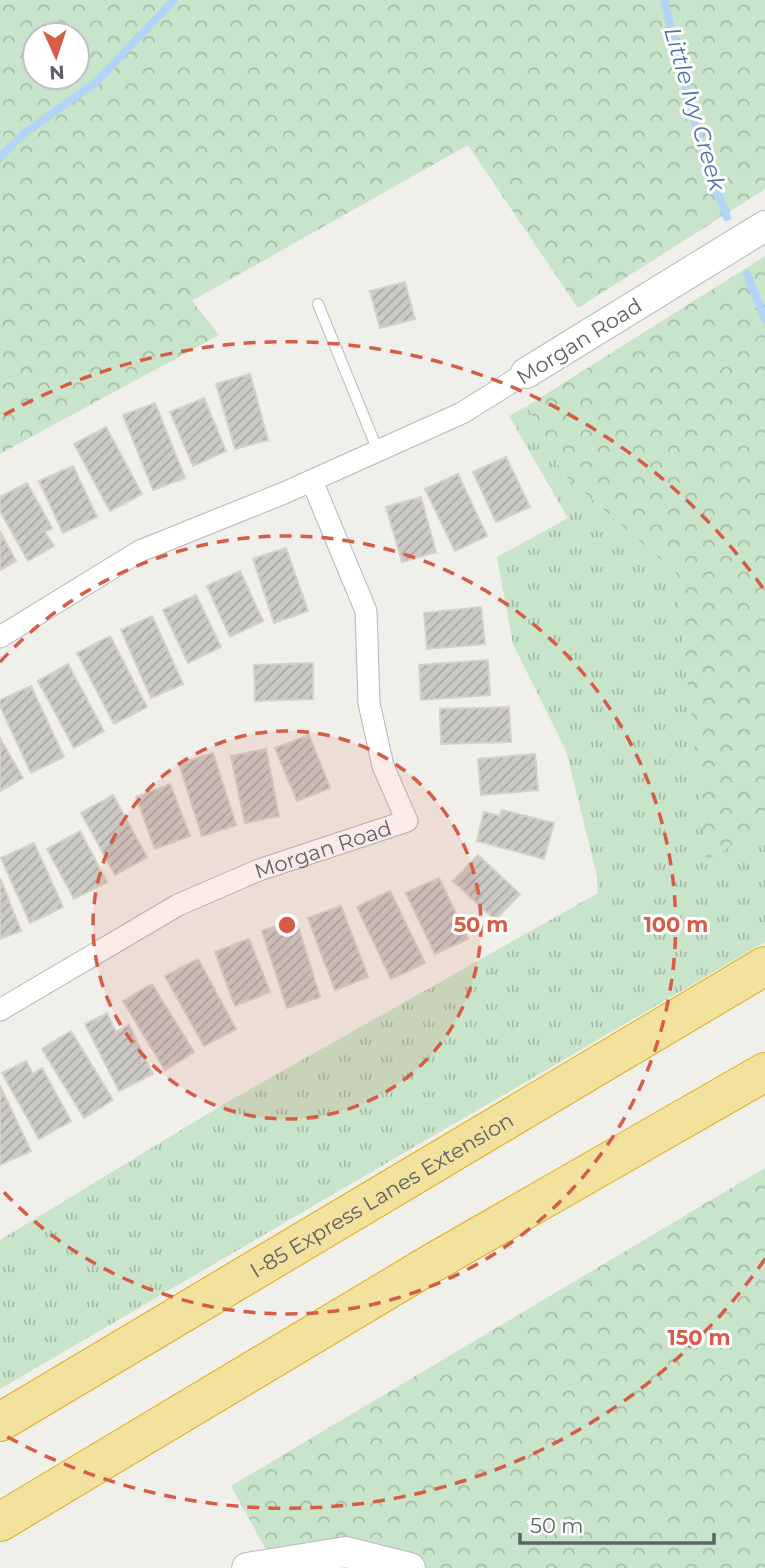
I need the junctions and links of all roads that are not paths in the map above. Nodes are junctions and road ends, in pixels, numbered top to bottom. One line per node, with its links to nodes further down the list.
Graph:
1 (765, 226): 3 (street, Morgan Road)
2 (318, 304): 4 (lane)
3 (526, 373): 4 (street, Morgan Road)
4 (378, 451): 5 (street, Morgan Road)
5 (312, 481): 6 (street, Morgan Road); 8 (street, Morgan Road)
6 (0, 637)
7 (765, 966): 10 (highway, I-85 Express Lanes Extension)
8 (0, 1010)
9 (765, 1072): 11 (highway)
10 (0, 1422)
11 (0, 1522)
12 (247, 1568): 13 (street)
13 (410, 1568)

